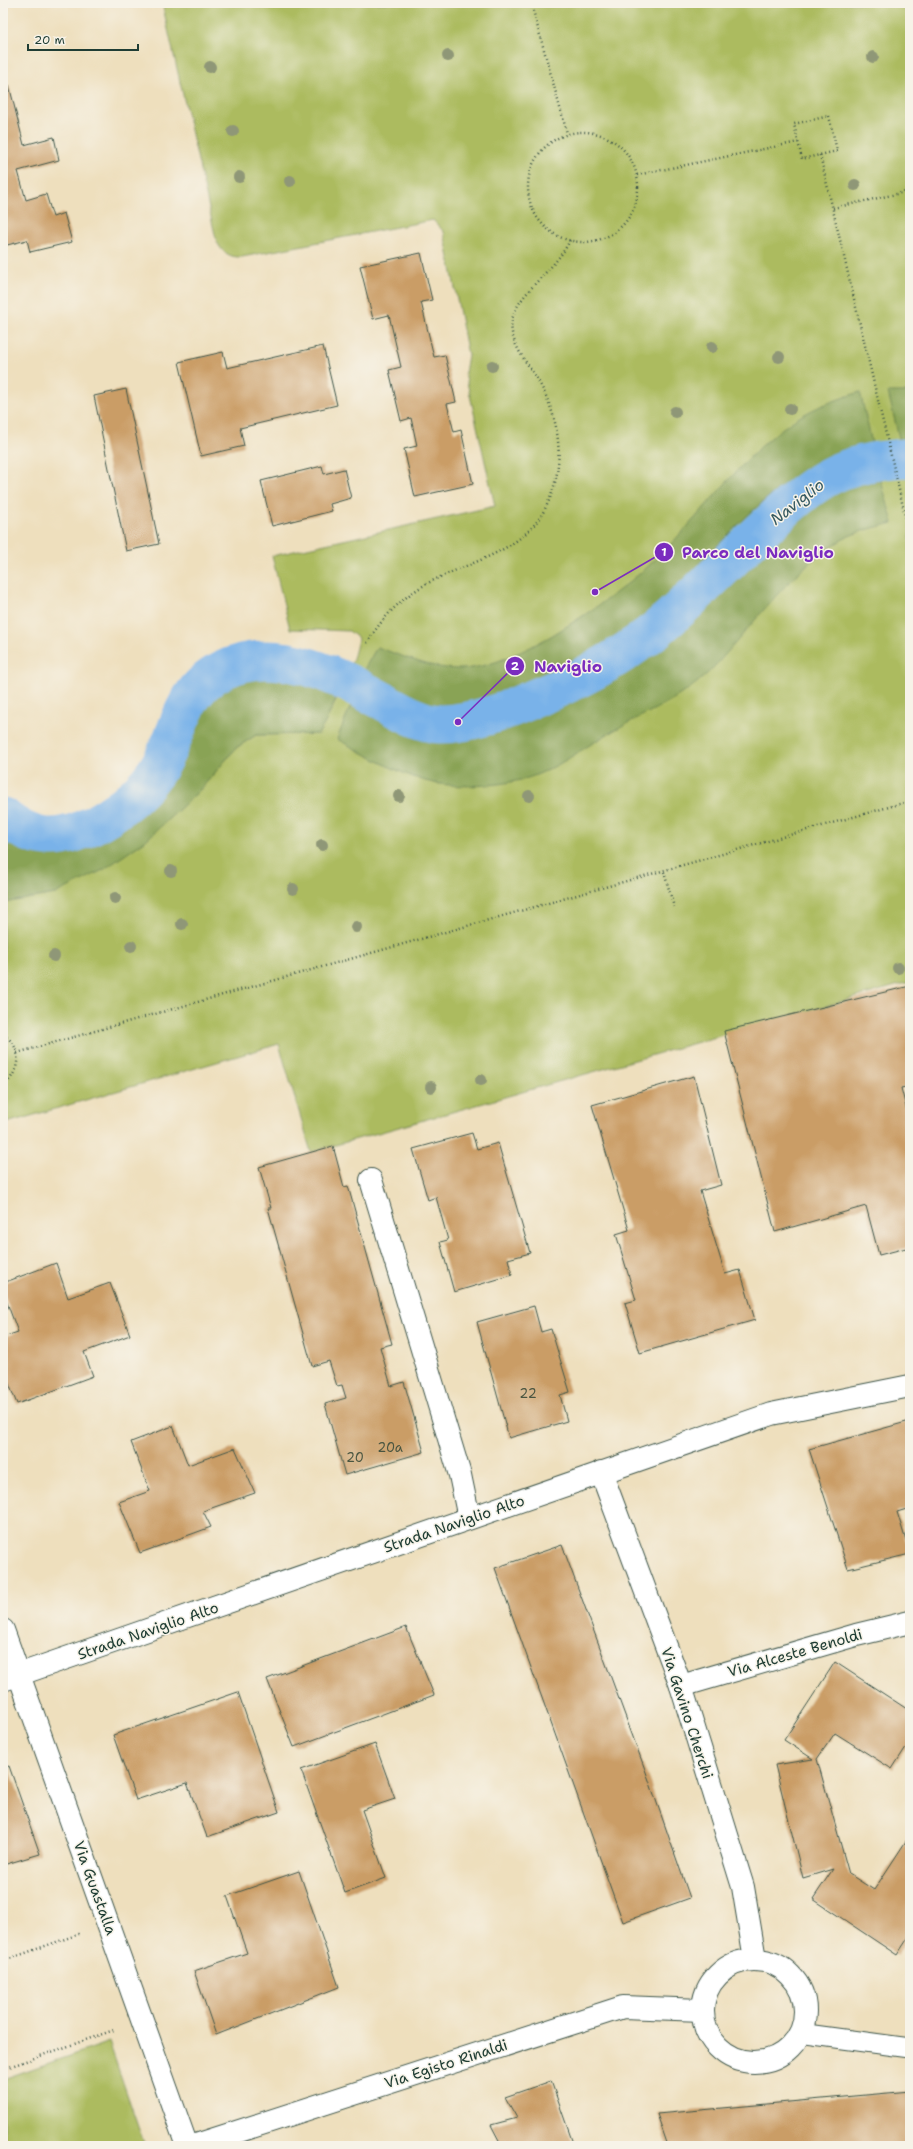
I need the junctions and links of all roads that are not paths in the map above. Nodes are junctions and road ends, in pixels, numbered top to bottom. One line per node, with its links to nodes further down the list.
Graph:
1 (371, 1180): 4 (street)
2 (910, 1386): 3 (street, Strada Naviglio Alto)
3 (601, 1472): 4 (street, Strada Naviglio Alto); 8 (street, Via Gavino Cherchi)
4 (469, 1518): 7 (street, Strada Naviglio Alto)
5 (910, 1622): 8 (street, Via Alceste Benoldi)
6 (3, 1630): 7 (street, Via Guastalla)
7 (11, 1678): 13 (street, Via Guastalla)
8 (681, 1686): 9 (street, Via Gavino Cherchi)
9 (755, 1959): 10 (street); 11 (street)
10 (702, 2010): 11 (street); 14 (street, Via Egisto Rinaldi)
11 (799, 2033): 12 (lane)
12 (910, 2048)
13 (187, 2146)
14 (193, 2146)

